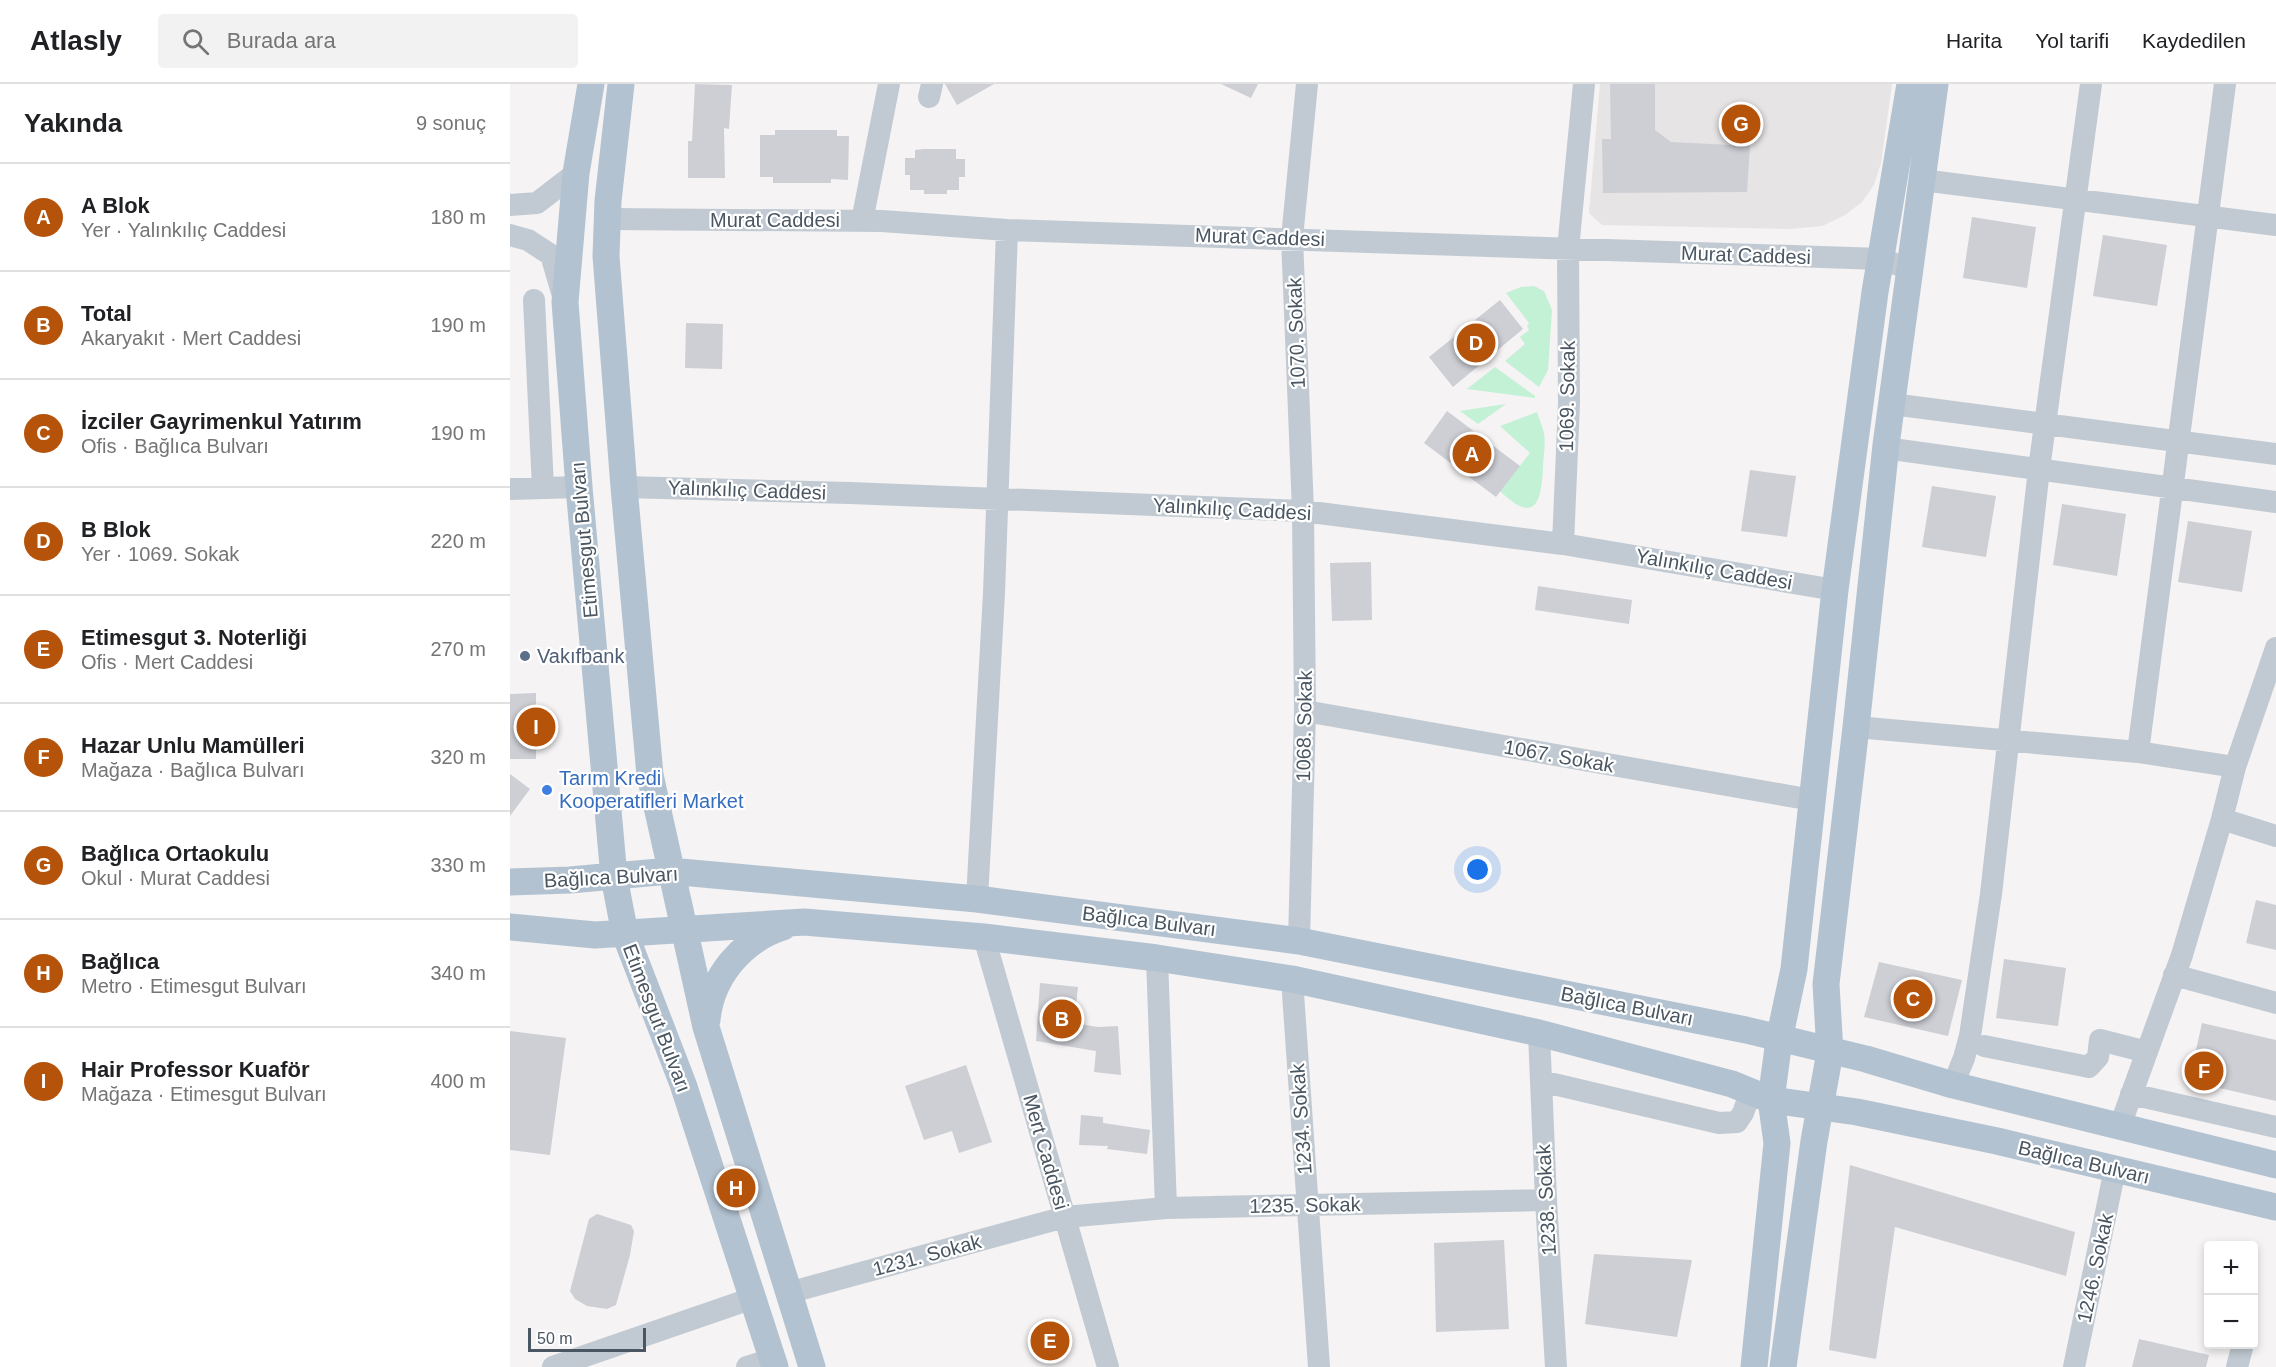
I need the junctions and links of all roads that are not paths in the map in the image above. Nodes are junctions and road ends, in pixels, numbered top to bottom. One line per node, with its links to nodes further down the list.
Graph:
1 (591, 84): 10 (main road, Etimesgut Bulvarı)
2 (621, 84): 15 (main road, Etimesgut Bulvarı)
3 (889, 84): 16 (street)
4 (1307, 84): 20 (street, 1070. Sokak)
5 (1584, 84): 21 (street, 1069. Sokak)
6 (1910, 84): 22 (main road)
7 (1935, 84): 11 (main road)
8 (2091, 84): 12 (street)
9 (2225, 84): 14 (street)
10 (576, 172): 13 (street); 25 (main road, Etimesgut Bulvarı)
11 (1922, 180): 12 (street); 23 (main road)
12 (2075, 200): 14 (street); 27 (street)
13 (510, 204)
14 (2207, 216): 17 (street); 28 (street)
15 (608, 219): 16 (street, Murat Caddesi); 33 (main road, Etimesgut Bulvarı)
16 (862, 220): 18 (street, Murat Caddesi)
17 (2276, 225)
18 (1006, 230): 20 (street, Murat Caddesi); 37 (street)
19 (510, 235): 25 (street)
20 (1292, 238): 21 (street, Murat Caddesi); 39 (street, 1070. Sokak)
21 (1568, 249): 22 (street, Murat Caddesi); 40 (street, 1069. Sokak)
22 (1880, 259): 23 (street, Murat Caddesi); 41 (main road)
23 (1911, 268): 26 (main road)
24 (534, 300): 35 (street)
25 (565, 302): 32 (main road, Etimesgut Bulvarı)
26 (1892, 404): 27 (street); 29 (main road)
27 (2046, 425): 28 (street); 31 (street)
28 (2178, 443): 30 (street); 34 (street)
29 (1886, 448): 31 (street); 44 (main road)
30 (2276, 454)
31 (2039, 469): 34 (street); 45 (street)
32 (579, 487): 35 (street); 52 (main road, Etimesgut Bulvarı)
33 (624, 487): 37 (street, Yalınkılıç Caddesi); 51 (main road, Etimesgut Bulvarı)
34 (2172, 487): 38 (street); 46 (street)
35 (543, 488): 36 (street)
36 (510, 489)
37 (997, 499): 39 (street, Yalınkılıç Caddesi); 54 (street)
38 (2276, 502)
39 (1303, 512): 40 (street, Yalınkılıç Caddesi); 43 (street, 1068. Sokak)
40 (1563, 544): 41 (street, Yalınkılıç Caddesi)
41 (1835, 590): 48 (main road)
42 (2276, 648): 47 (street)
43 (1305, 711): 48 (street, 1067. Sokak); 60 (street, 1068. Sokak)
44 (1856, 727): 45 (street); 69 (main road)
45 (2007, 740): 46 (street); 72 (street)
46 (2138, 752): 47 (street)
47 (2235, 767): 49 (street)
48 (1812, 800): 67 (main road)
49 (2222, 819): 50 (street); 62 (street)
50 (2276, 836)
51 (670, 871): 52 (main road, Bağlıca Bulvarı); 54 (main road, Bağlıca Bulvarı); 57 (main road, Etimesgut Bulvarı)
52 (614, 877): 53 (main road, Bağlıca Bulvarı); 58 (main road, Etimesgut Bulvarı)
53 (510, 882)
54 (977, 899): 60 (main road, Bağlıca Bulvarı)
55 (804, 922): 57 (main road, Bağlıca Bulvarı); 59 (main road, Bağlıca Bulvarı); 65 (main road)
56 (510, 927): 58 (main road, Bağlıca Bulvarı)
57 (686, 931): 58 (main road, Bağlıca Bulvarı); 65 (main road, Etimesgut Bulvarı)
58 (625, 934): 86 (main road, Etimesgut Bulvarı)
59 (984, 937): 61 (main road, Bağlıca Bulvarı); 84 (street, Mert Caddesi)
60 (1299, 941): 67 (main road, Bağlıca Bulvarı)
61 (1157, 958): 63 (main road, Bağlıca Bulvarı); 83 (street)
62 (2174, 975): 64 (street); 70 (street)
63 (1292, 979): 66 (main road, Bağlıca Bulvarı); 81 (street, 1234. Sokak)
64 (2276, 1003)
65 (706, 1027): 85 (main road, Etimesgut Bulvarı)
66 (1539, 1033): 71 (street, 1238. Sokak); 73 (main road, Bağlıca Bulvarı)
67 (1779, 1040): 69 (main road, Bağlıca Bulvarı); 73 (main road)
68 (1984, 1047): 70 (street)
69 (1830, 1052): 72 (main road); 75 (main road)
70 (2147, 1052): 74 (street)
71 (1541, 1081): 73 (street); 80 (street, 1238. Sokak)
72 (1953, 1085): 76 (main road)
73 (1761, 1095): 75 (main road, Bağlıca Bulvarı); 94 (main road)
74 (2131, 1095): 76 (street); 77 (street)
75 (1820, 1108): 79 (main road, Bağlıca Bulvarı); 95 (main road)
76 (2120, 1126): 78 (main road)
77 (2276, 1127)
78 (2276, 1165)
79 (2115, 1169): 82 (main road, Bağlıca Bulvarı); 96 (street, 1246. Sokak)
80 (1546, 1200): 81 (street, 1235. Sokak); 93 (street, 1238. Sokak)
81 (1306, 1205): 83 (street, 1235. Sokak); 92 (street, 1234. Sokak)
82 (2276, 1207)
83 (1166, 1208): 84 (street, 1235. Sokak)
84 (1065, 1217): 85 (street, 1231. Sokak); 91 (street, Mert Caddesi)
85 (788, 1293): 90 (main road, Etimesgut Bulvarı)
86 (753, 1298): 88 (main road, Etimesgut Bulvarı); 89 (street)
87 (2241, 1349): 97 (street)
88 (765, 1364)
89 (552, 1367)
90 (812, 1367)
91 (1108, 1367)
92 (1319, 1367)
93 (1556, 1367)
94 (1754, 1367)
95 (1784, 1367)
96 (2074, 1367)
97 (2237, 1367)

